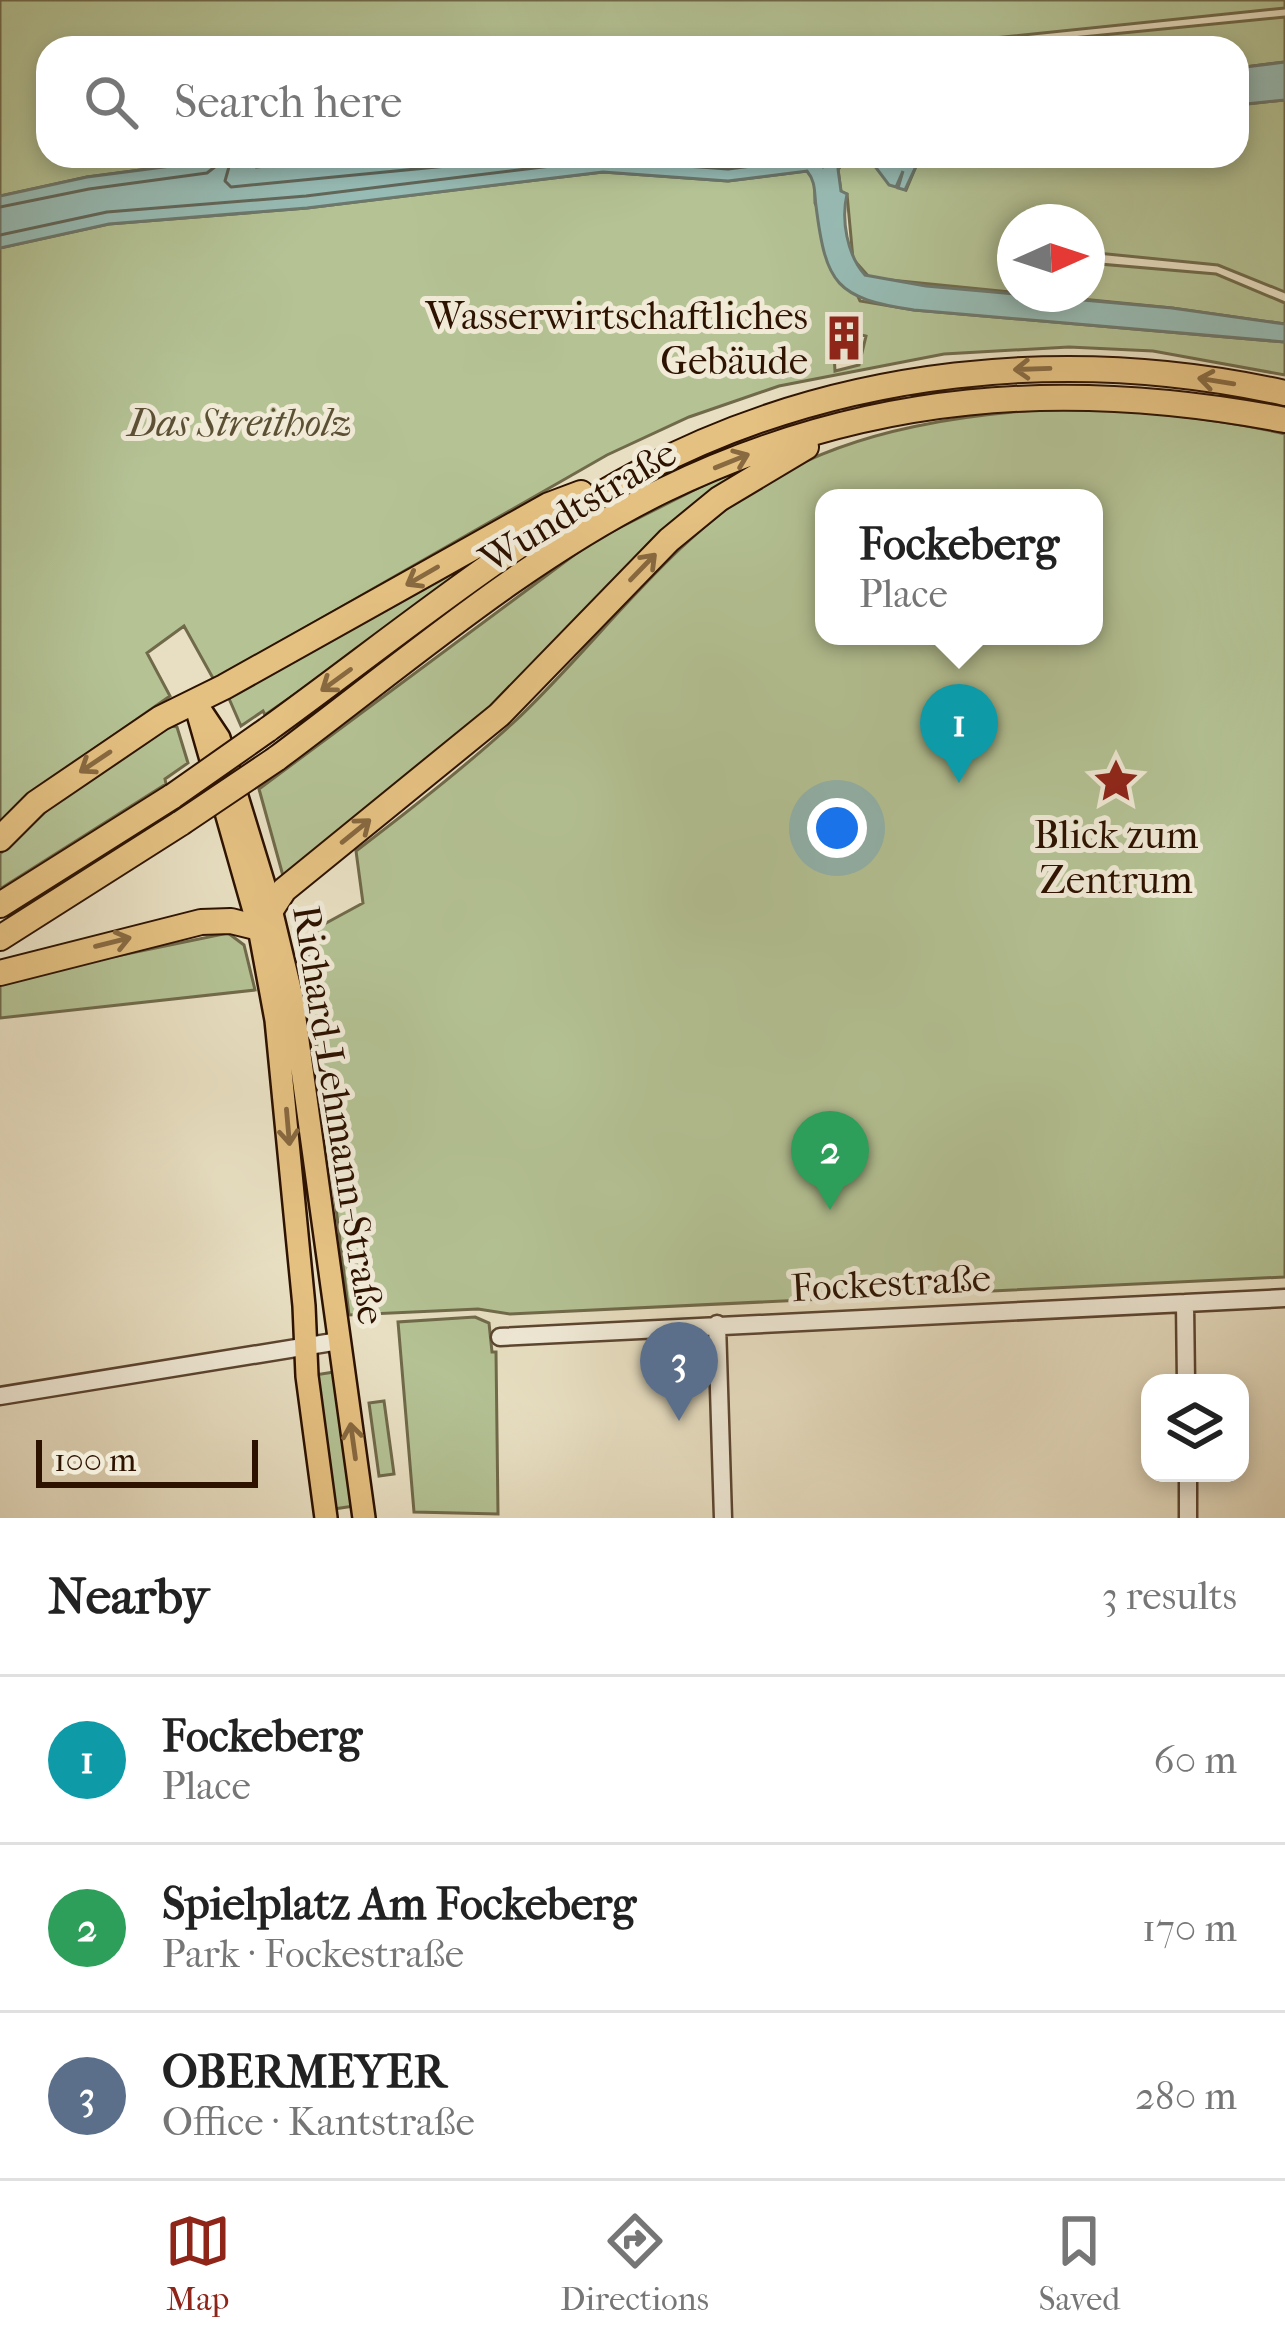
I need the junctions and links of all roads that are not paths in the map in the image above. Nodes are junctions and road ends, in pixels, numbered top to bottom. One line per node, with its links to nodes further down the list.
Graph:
1 (1284, 393): 4 (highway, Wundtstraße, one-way to 4)
2 (1285, 420): 3 (highway, Wundtstraße)
3 (848, 424): 8 (highway, one-way to 3); 9 (highway, Wundtstraße, one-way to 3, bridge)
4 (640, 472): 5 (highway, one-way to 5); 7 (highway, Wundtstraße, one-way to 7, bridge)
5 (195, 702): 6 (highway, one-way to 6); 8 (main road, Richard-Lehmann-Straße)
6 (0, 839)
7 (0, 905)
8 (265, 919): 10 (highway, one-way to 8); 15 (main road, Richard-Lehmann-Straße); 16 (main road, Richard-Lehmann-Straße, one-way to 16)
9 (0, 938)
10 (0, 973)
11 (1285, 1298): 12 (street, Fockestraße)
12 (1185, 1303): 13 (street, Fockestraße); 17 (street)
13 (717, 1324): 14 (street, Fockestraße); 22 (street)
14 (500, 1337)
15 (339, 1341): 16 (street); 21 (main road, Richard-Lehmann-Straße, one-way to 15)
16 (306, 1345): 18 (street); 20 (main road, Richard-Lehmann-Straße)
17 (1186, 1374)
18 (0, 1396)
19 (1187, 1482): 23 (street)
20 (326, 1518)
21 (364, 1518)
22 (723, 1518)
23 (1188, 1518)

